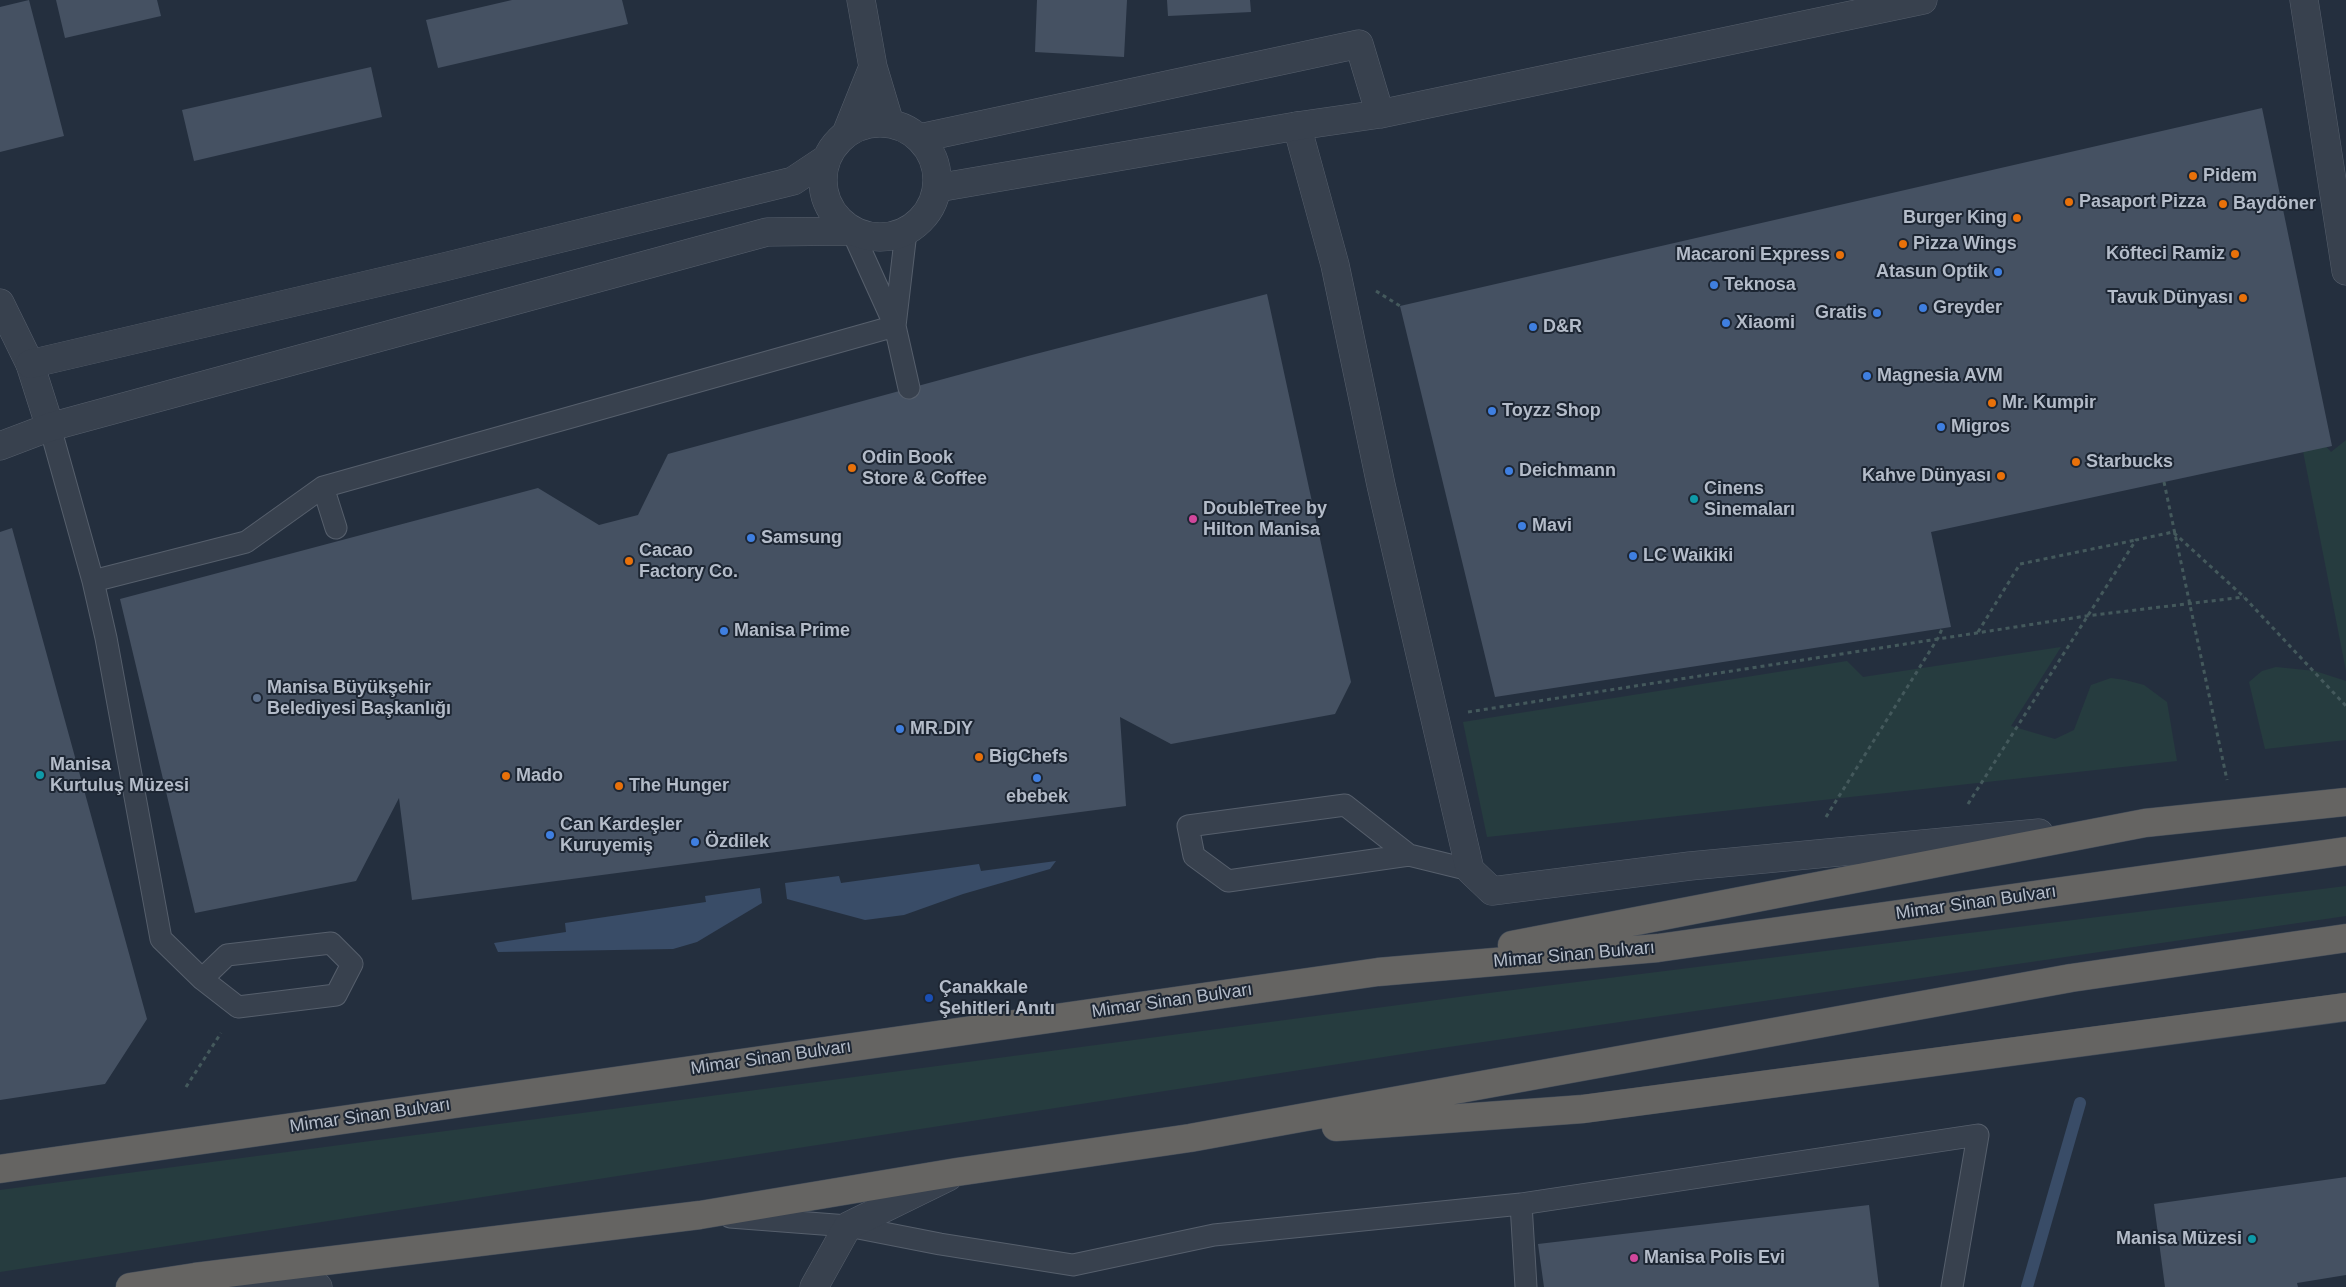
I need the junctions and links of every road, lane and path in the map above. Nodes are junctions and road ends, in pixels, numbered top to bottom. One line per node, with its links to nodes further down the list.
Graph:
1 (861, 0): 4 (street)
2 (1923, 0): 5 (street)
3 (2304, 0): 14 (street)
4 (873, 67): 6 (street); 8 (street)
5 (1380, 114): 7 (street); 9 (street)
6 (890, 124): 8 (street); 9 (street)
7 (1297, 126): 11 (street); 34 (street)
8 (846, 134): 10 (street)
9 (920, 138): 11 (street)
10 (826, 159): 12 (street); 17 (street)
11 (937, 188): 13 (street)
12 (852, 230): 13 (street); 16 (lane); 19 (street)
13 (906, 232): 16 (lane)
14 (2346, 271)
15 (0, 303): 17 (street)
16 (895, 326): 18 (lane); 22 (lane)
17 (30, 364): 19 (street)
18 (908, 388)
19 (50, 427): 20 (street); 26 (lane)
20 (0, 446)
21 (2164, 482): 24 (path)
22 (324, 486): 23 (lane); 26 (lane)
23 (336, 528)
24 (2173, 532): 25 (path); 27 (path); 28 (path)
25 (2136, 540): 29 (path); 31 (path)
26 (93, 581): 45 (lane)
27 (2244, 597): 28 (path); 33 (path)
28 (2189, 603): 29 (path); 35 (path)
29 (2086, 616): 31 (path); 37 (path)
30 (1942, 629): 32 (path)
31 (1978, 632): 32 (path)
32 (1938, 638): 34 (path); 39 (path)
33 (2346, 706)
34 (1435, 717): 42 (street)
35 (2227, 782)
36 (2346, 802): 38 (highway)
37 (1965, 809)
38 (2145, 823): 42 (street); 44 (highway)
39 (1822, 824)
40 (2346, 850): 44 (highway, Mimar Sinan Bulvarı)
41 (1409, 855): 41 (lane); 42 (lane)
42 (1470, 870)
43 (2346, 938): 49 (highway)
44 (1378, 972): 50 (highway, Mimar Sinan Bulvarı)
45 (202, 979): 46 (lane); 46 (lane)
46 (238, 1007): 48 (path)
47 (2346, 1007): 49 (highway)
48 (186, 1087)
49 (1190, 1138): 51 (highway)
50 (0, 1169)
51 (957, 1172): 53 (highway); 54 (street)
52 (1521, 1204): 54 (lane); 59 (lane); 60 (lane)
53 (700, 1215): 54 (lane); 55 (highway)
54 (848, 1226): 58 (street)
55 (195, 1277): 56 (highway); 57 (street)
56 (130, 1287)
57 (318, 1287)
58 (814, 1287)
59 (1526, 1287)
60 (1952, 1287)

